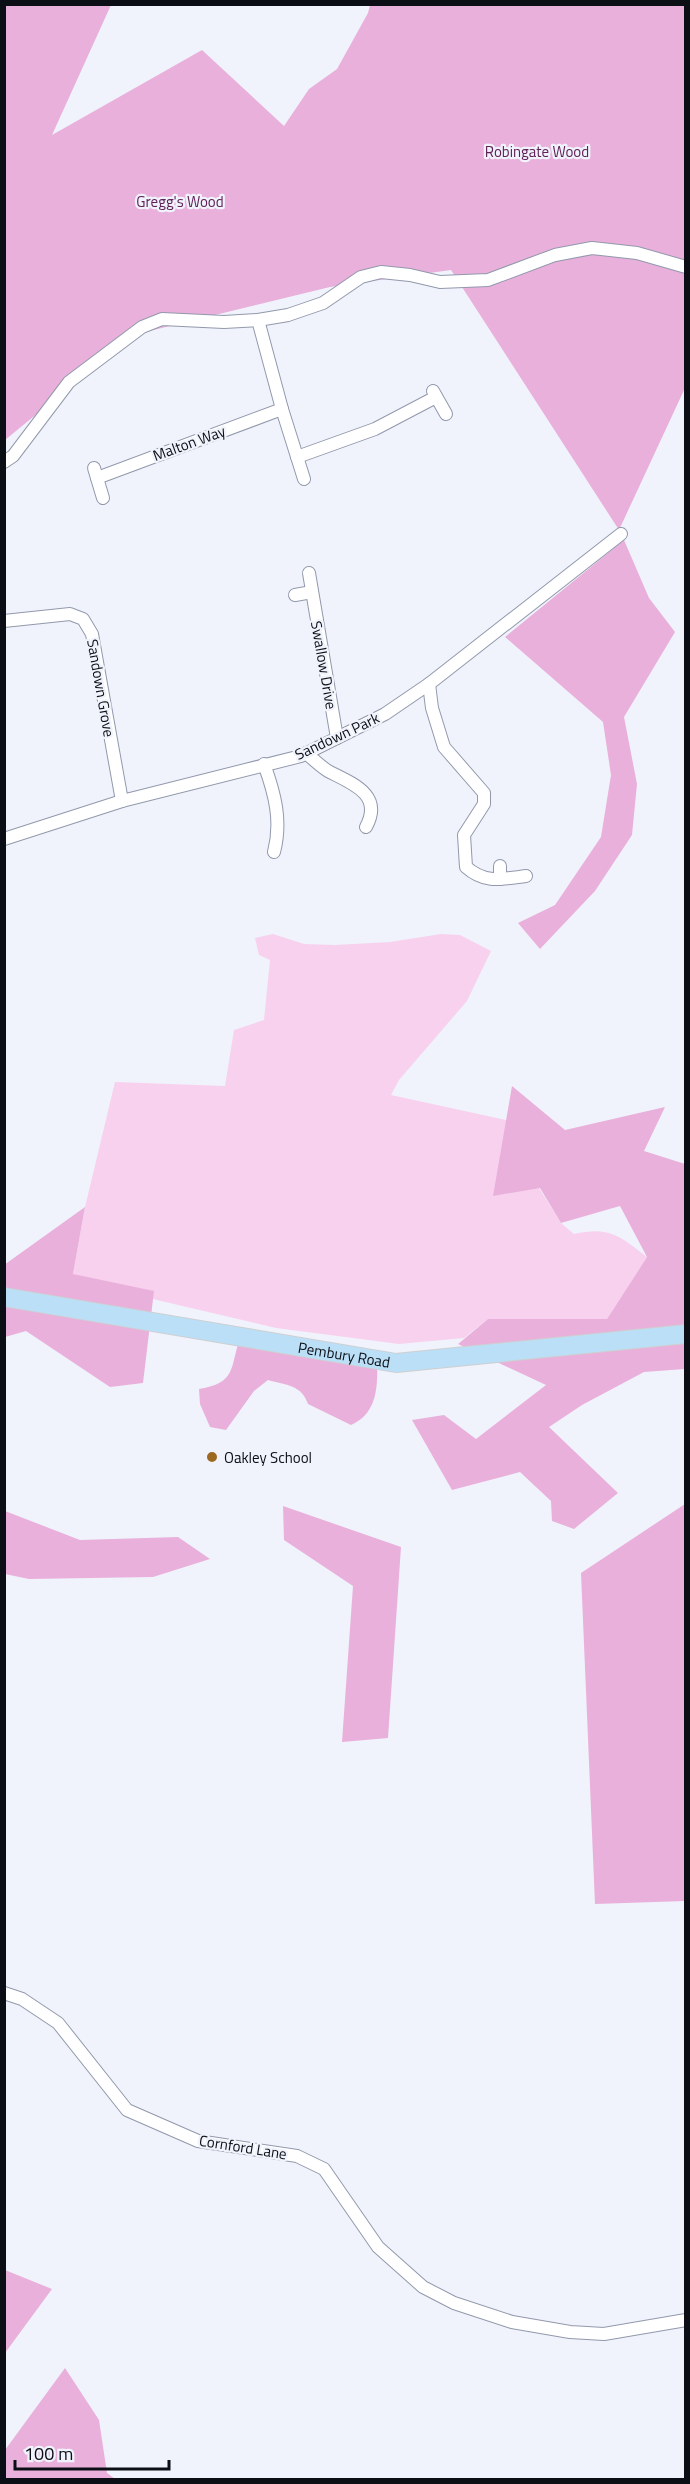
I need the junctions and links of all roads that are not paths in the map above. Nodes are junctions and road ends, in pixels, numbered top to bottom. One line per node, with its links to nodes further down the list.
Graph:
1 (686, 267): 2 (street)
2 (258, 320): 3 (street); 6 (street)
3 (282, 409): 5 (street); 8 (street, Malton Way)
4 (446, 414): 5 (street)
5 (297, 457): 7 (street)
6 (4, 462)
7 (304, 479)
8 (103, 498)
9 (621, 534): 14 (street, Sandown Park)
10 (309, 573): 11 (street, Swallow Drive)
11 (312, 592): 12 (street); 15 (street, Swallow Drive)
12 (295, 595)
13 (4, 621): 18 (street, Sandown Grove)
14 (429, 684): 15 (street, Sandown Park); 24 (street)
15 (337, 738): 16 (street, Sandown Park)
16 (306, 753): 17 (street, Sandown Park); 19 (street)
17 (264, 764): 18 (street, Sandown Park); 21 (street)
18 (122, 801): 20 (street, Sandown Park)
19 (366, 827)
20 (4, 839)
21 (274, 852)
22 (500, 866): 24 (street)
23 (526, 876): 24 (street)
24 (500, 879)
25 (4, 1297): 26 (main road, Pembury Road)
26 (686, 1334)
27 (4, 1993): 28 (street, Cornford Lane)
28 (686, 2320)

